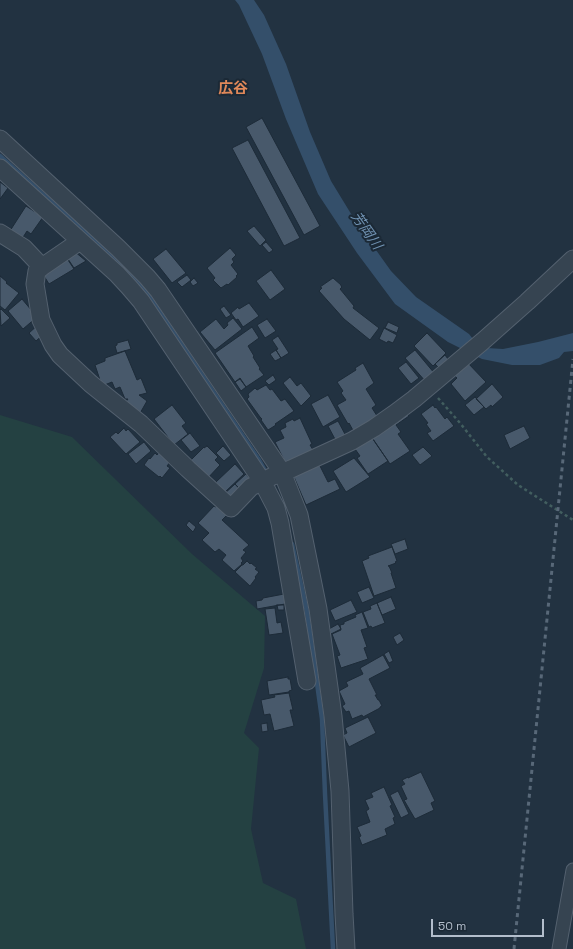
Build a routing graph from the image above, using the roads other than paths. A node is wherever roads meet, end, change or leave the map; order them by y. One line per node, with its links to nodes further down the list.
1 (0, 139): 7 (street)
2 (0, 168): 4 (street)
3 (0, 233): 6 (street)
4 (80, 241): 6 (street); 7 (street)
5 (573, 259): 7 (street)
6 (42, 267): 7 (street)
7 (271, 477): 8 (street); 10 (street)
8 (307, 681)
9 (573, 870): 11 (street)
10 (346, 949)
11 (559, 949)

